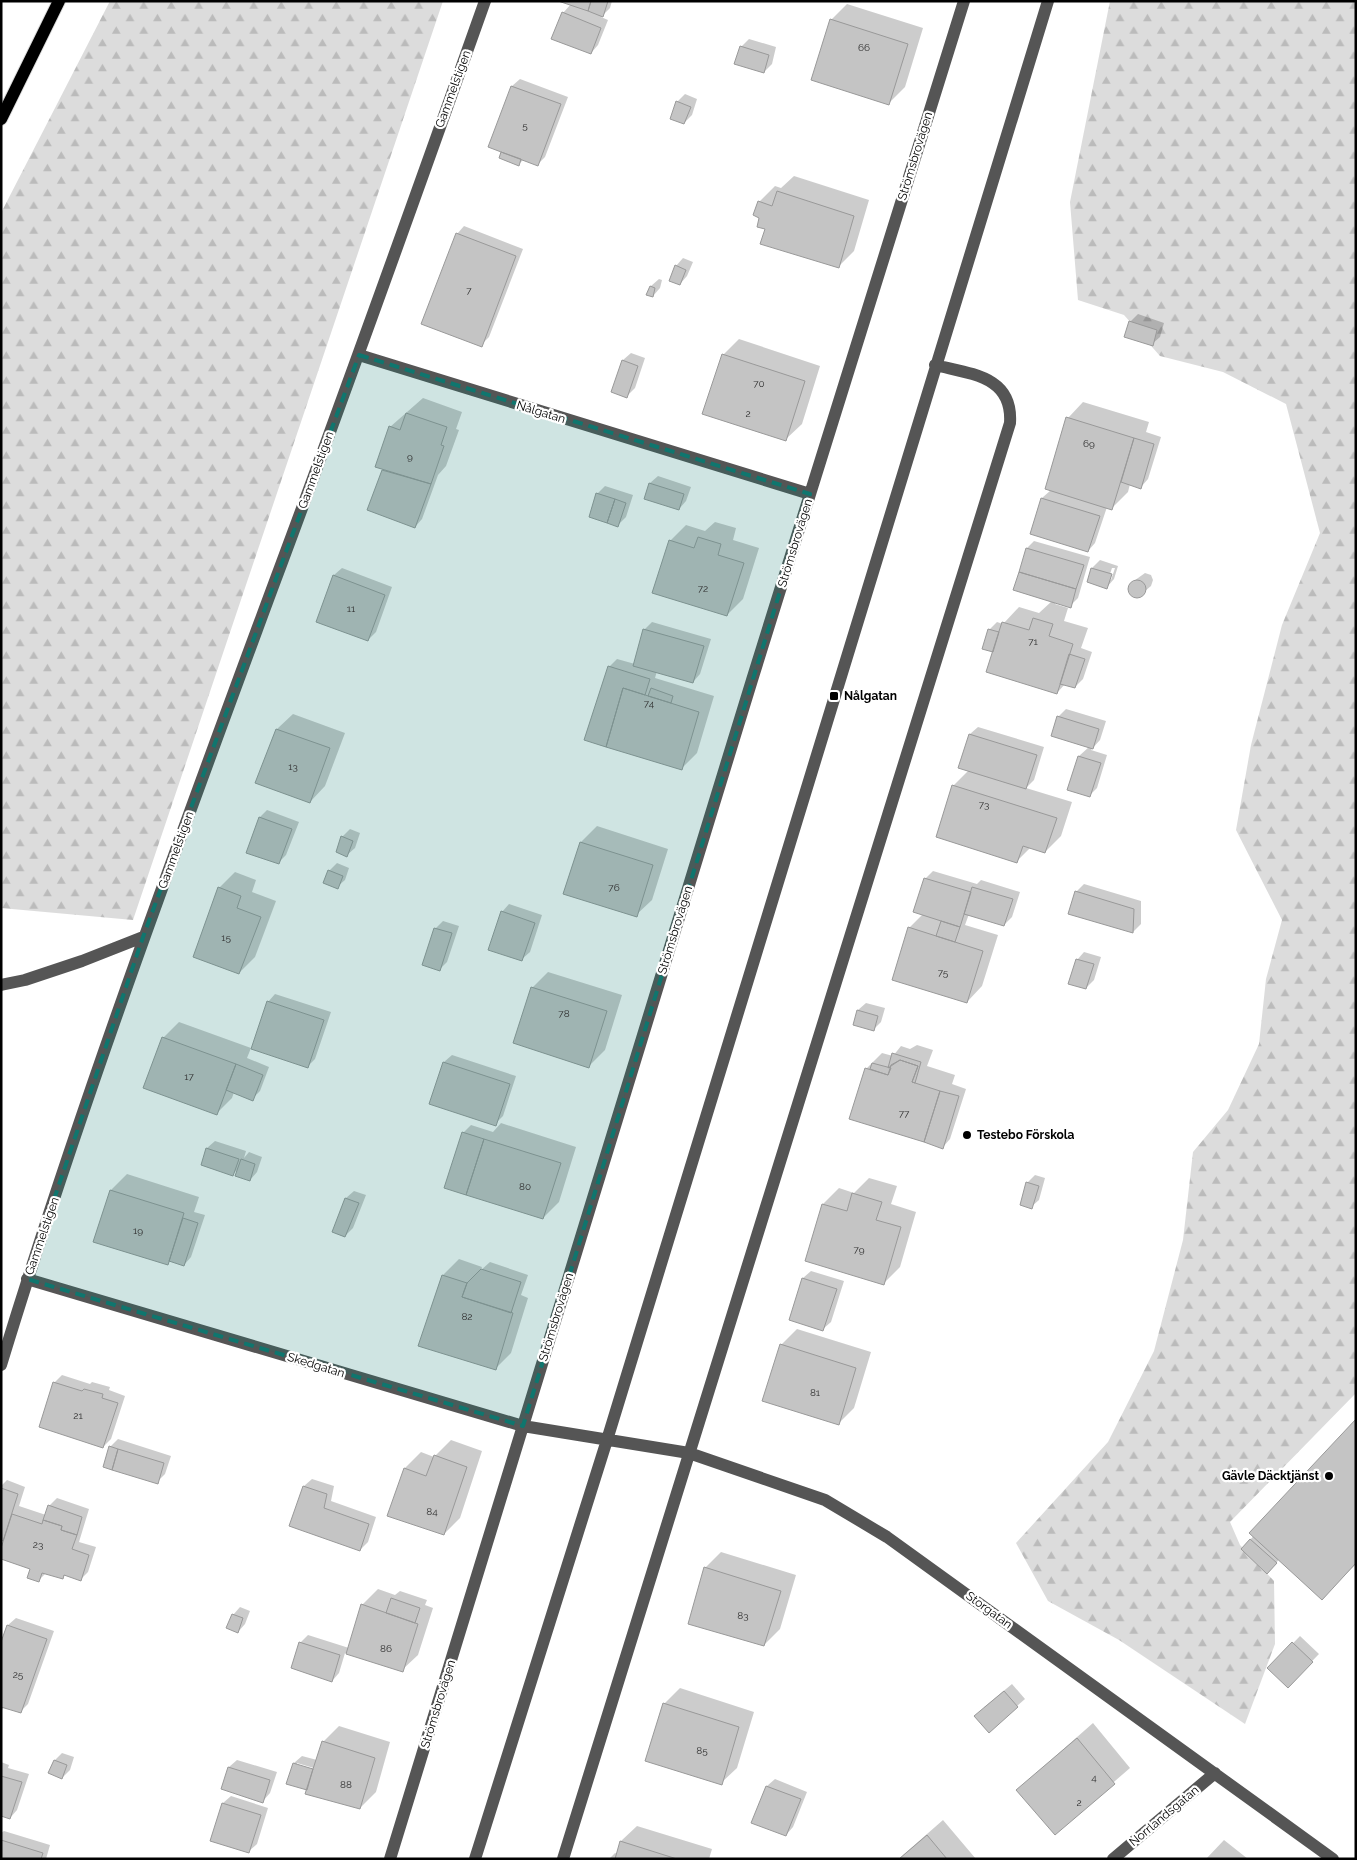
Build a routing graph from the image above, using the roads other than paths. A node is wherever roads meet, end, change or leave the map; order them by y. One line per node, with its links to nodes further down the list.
1 (59, 1): 5 (main road)
2 (485, 1): 6 (street, Gammelstigen)
3 (964, 1): 8 (street, Strömsbrovägen)
4 (1048, 1): 7 (street)
5 (1, 119)
6 (359, 355): 8 (street, Nålgatan); 9 (street, Gammelstigen)
7 (935, 365): 14 (street); 15 (street)
8 (810, 494): 13 (street, Strömsbrovägen)
9 (143, 937): 10 (street); 11 (street, Gammelstigen)
10 (1, 985)
11 (27, 1279): 12 (street, Gammelstigen); 13 (street, Skedgatan)
12 (1, 1365)
13 (523, 1426): 14 (street, Skedgatan); 17 (street, Strömsbrovägen)
14 (606, 1440): 15 (street, Storgatan); 18 (street)
15 (690, 1453): 16 (street, Storgatan); 19 (street)
16 (1215, 1773): 20 (street, Norrlandsgatan); 21 (street, Storgatan)
17 (390, 1859)
18 (475, 1859)
19 (564, 1859)
20 (1113, 1859)
21 (1333, 1859)

